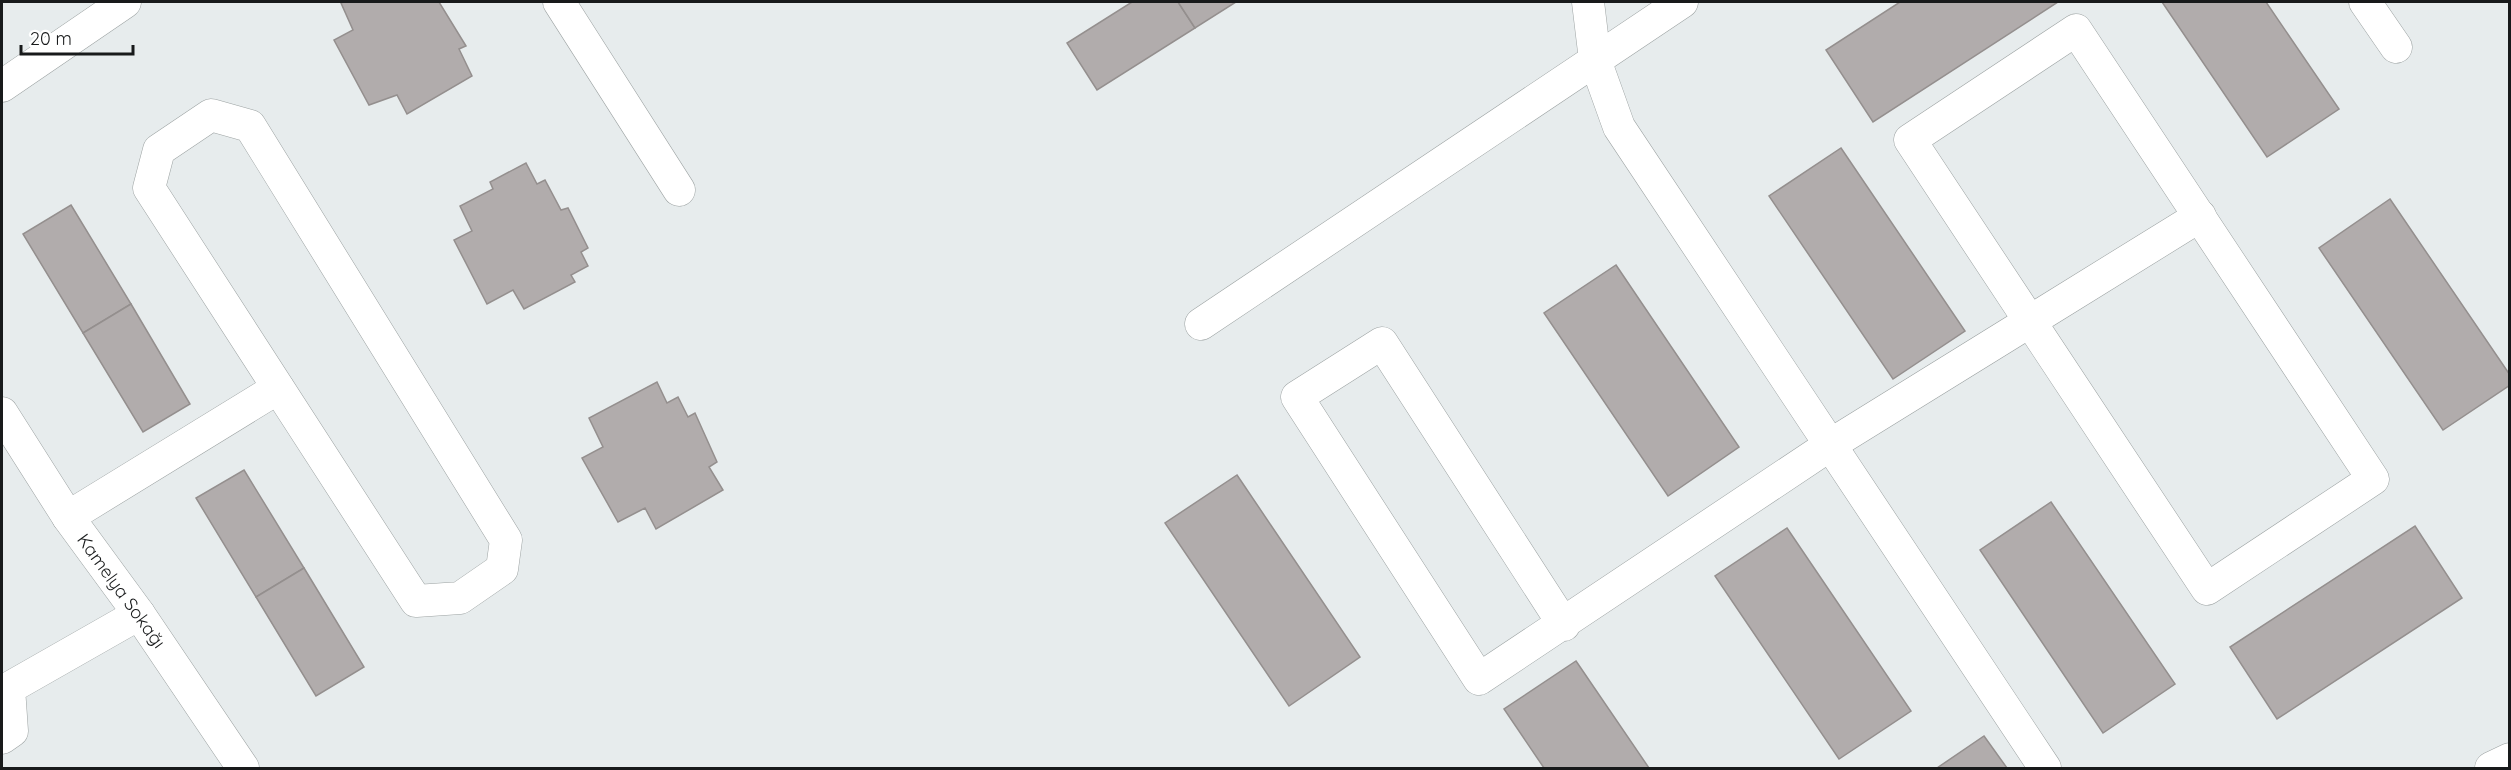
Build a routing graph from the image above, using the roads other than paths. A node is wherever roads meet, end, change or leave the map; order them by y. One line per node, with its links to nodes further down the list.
1 (125, 2): 8 (street)
2 (559, 2): 9 (street)
3 (1588, 2): 7 (street)
4 (1682, 2): 7 (street)
5 (2366, 2): 6 (street)
6 (2396, 47)
7 (1595, 60): 12 (street); 15 (street)
8 (2, 86)
9 (679, 190)
10 (2200, 216): 11 (street); 11 (street); 11 (street)
11 (2030, 321): 15 (street)
12 (1201, 324)
13 (278, 388): 13 (street); 16 (street)
14 (2, 413): 16 (street, Kamelya Sokağı)
15 (1830, 445): 18 (street); 23 (street)
16 (68, 517): 17 (street, Kamelya Sokağı)
17 (139, 614): 19 (street); 22 (street, Kamelya Sokağı)
18 (1563, 625): 18 (street)
19 (5, 682): 20 (street)
20 (2, 738)
21 (2510, 759): 24 (street)
22 (243, 768)
23 (2045, 768)
24 (2491, 768)

